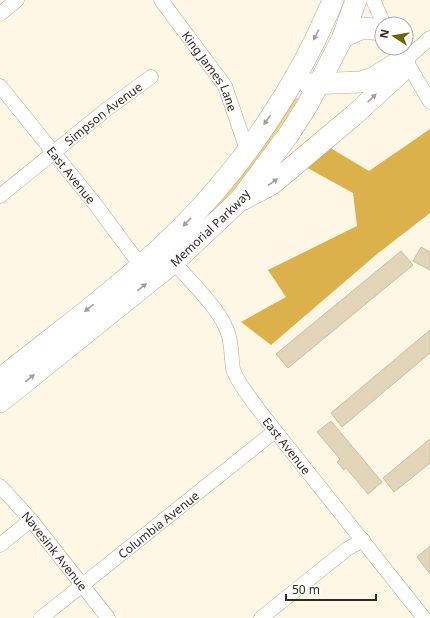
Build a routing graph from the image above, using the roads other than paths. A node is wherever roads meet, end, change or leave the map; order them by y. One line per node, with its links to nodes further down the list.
1 (17, 0): 6 (street)
2 (161, 0): 20 (street, King James Lane)
3 (333, 0): 18 (highway, Memorial Parkway, one-way to 18)
4 (356, 0): 9 (highway, Memorial Parkway)
5 (373, 0): 7 (street)
6 (0, 14)
7 (380, 16)
8 (374, 29): 9 (highway)
9 (343, 37): 16 (highway, Memorial Parkway)
10 (430, 38): 11 (street)
11 (414, 47)
12 (398, 56): 16 (highway)
13 (400, 56): 23 (highway, one-way to 13)
14 (401, 56): 19 (street)
15 (151, 77): 21 (street, Simpson Avenue)
16 (320, 82): 18 (highway); 23 (highway, Memorial Parkway)
17 (0, 86): 21 (street, East Avenue)
18 (289, 88): 20 (highway, Memorial Parkway, one-way to 20)
19 (430, 102)
20 (247, 150): 25 (highway, Memorial Parkway, one-way to 25)
21 (54, 153): 22 (street, Simpson Avenue); 25 (street, East Avenue)
22 (0, 196)
23 (239, 201): 24 (highway, Memorial Parkway)
24 (174, 262): 27 (highway, Memorial Parkway, one-way to 24); 28 (street, East Avenue)
25 (141, 266): 26 (highway, Memorial Parkway, one-way to 26)
26 (0, 379)
27 (0, 402)
28 (275, 431): 31 (street, East Avenue); 33 (street, Columbia Avenue)
29 (0, 486): 30 (street, Navesink Avenue)
30 (31, 520): 32 (street); 33 (street, Navesink Avenue)
31 (363, 540): 36 (street); 37 (street, East Avenue)
32 (0, 544)
33 (82, 585): 34 (street, Columbia Avenue); 35 (street, Navesink Avenue)
34 (41, 618)
35 (108, 618)
36 (261, 618)
37 (424, 618)

